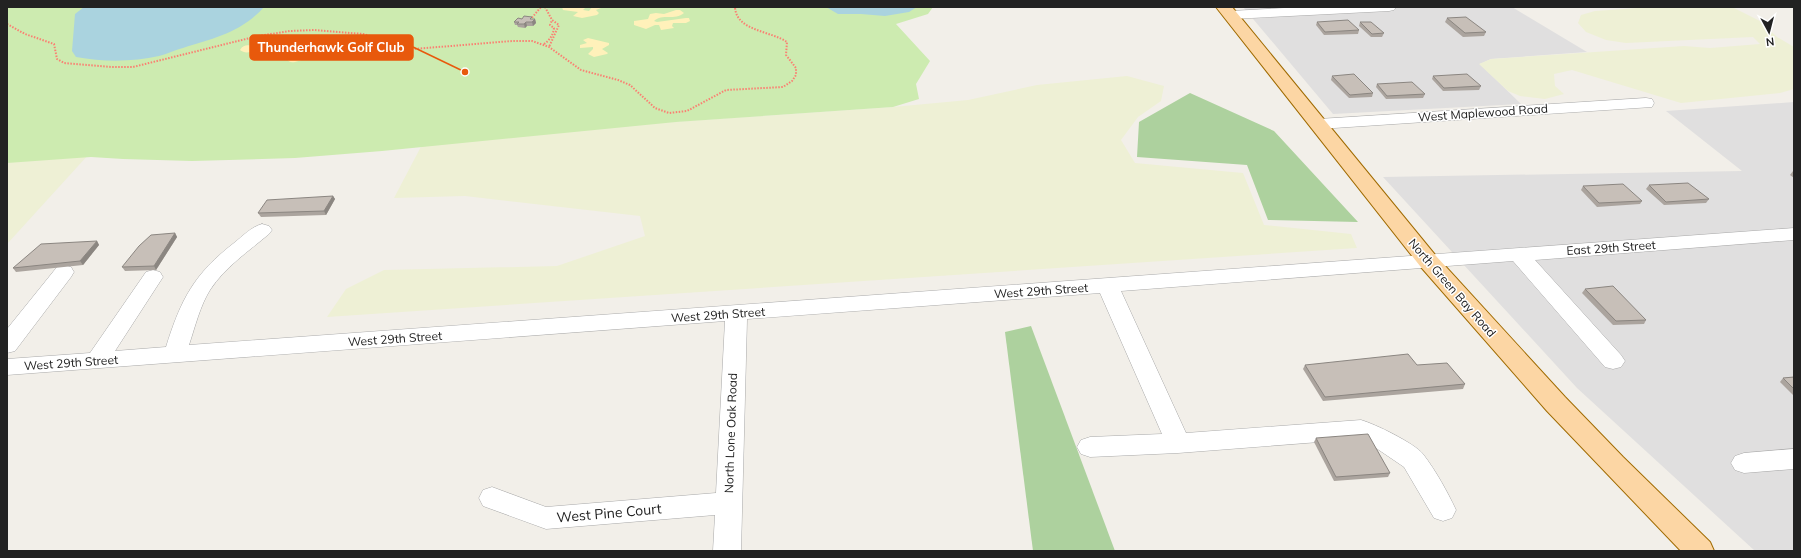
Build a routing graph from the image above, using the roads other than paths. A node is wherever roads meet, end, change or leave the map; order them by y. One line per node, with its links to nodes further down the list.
1 (1390, 7): 2 (street)
2 (1228, 11): 4 (main road, North Green Bay Road)
3 (1646, 103): 4 (street, West Maplewood Road)
4 (1319, 124): 8 (main road, North Green Bay Road)
5 (262, 230): 14 (street)
6 (1794, 234): 7 (street, East 29th Street)
7 (1519, 255): 8 (street, East 29th Street); 16 (street)
8 (1428, 261): 11 (street, West 29th Street); 26 (main road, North Green Bay Road)
9 (64, 272): 13 (street)
10 (153, 277): 15 (street)
11 (1108, 286): 12 (street, West 29th Street); 18 (street)
12 (736, 314): 14 (street, West 29th Street); 23 (street, North Lone Oak Road)
13 (7, 345)
14 (175, 355): 15 (street, West 29th Street)
15 (96, 361): 17 (street, West 29th Street)
16 (1613, 361)
17 (7, 367)
18 (1178, 443): 19 (street); 24 (street)
19 (1090, 447)
20 (1794, 459): 21 (street)
21 (1744, 463)
22 (492, 498): 23 (street, West Pine Court)
23 (728, 503): 25 (street, North Lone Oak Road)
24 (1443, 510)
25 (727, 551)
26 (1700, 551)

